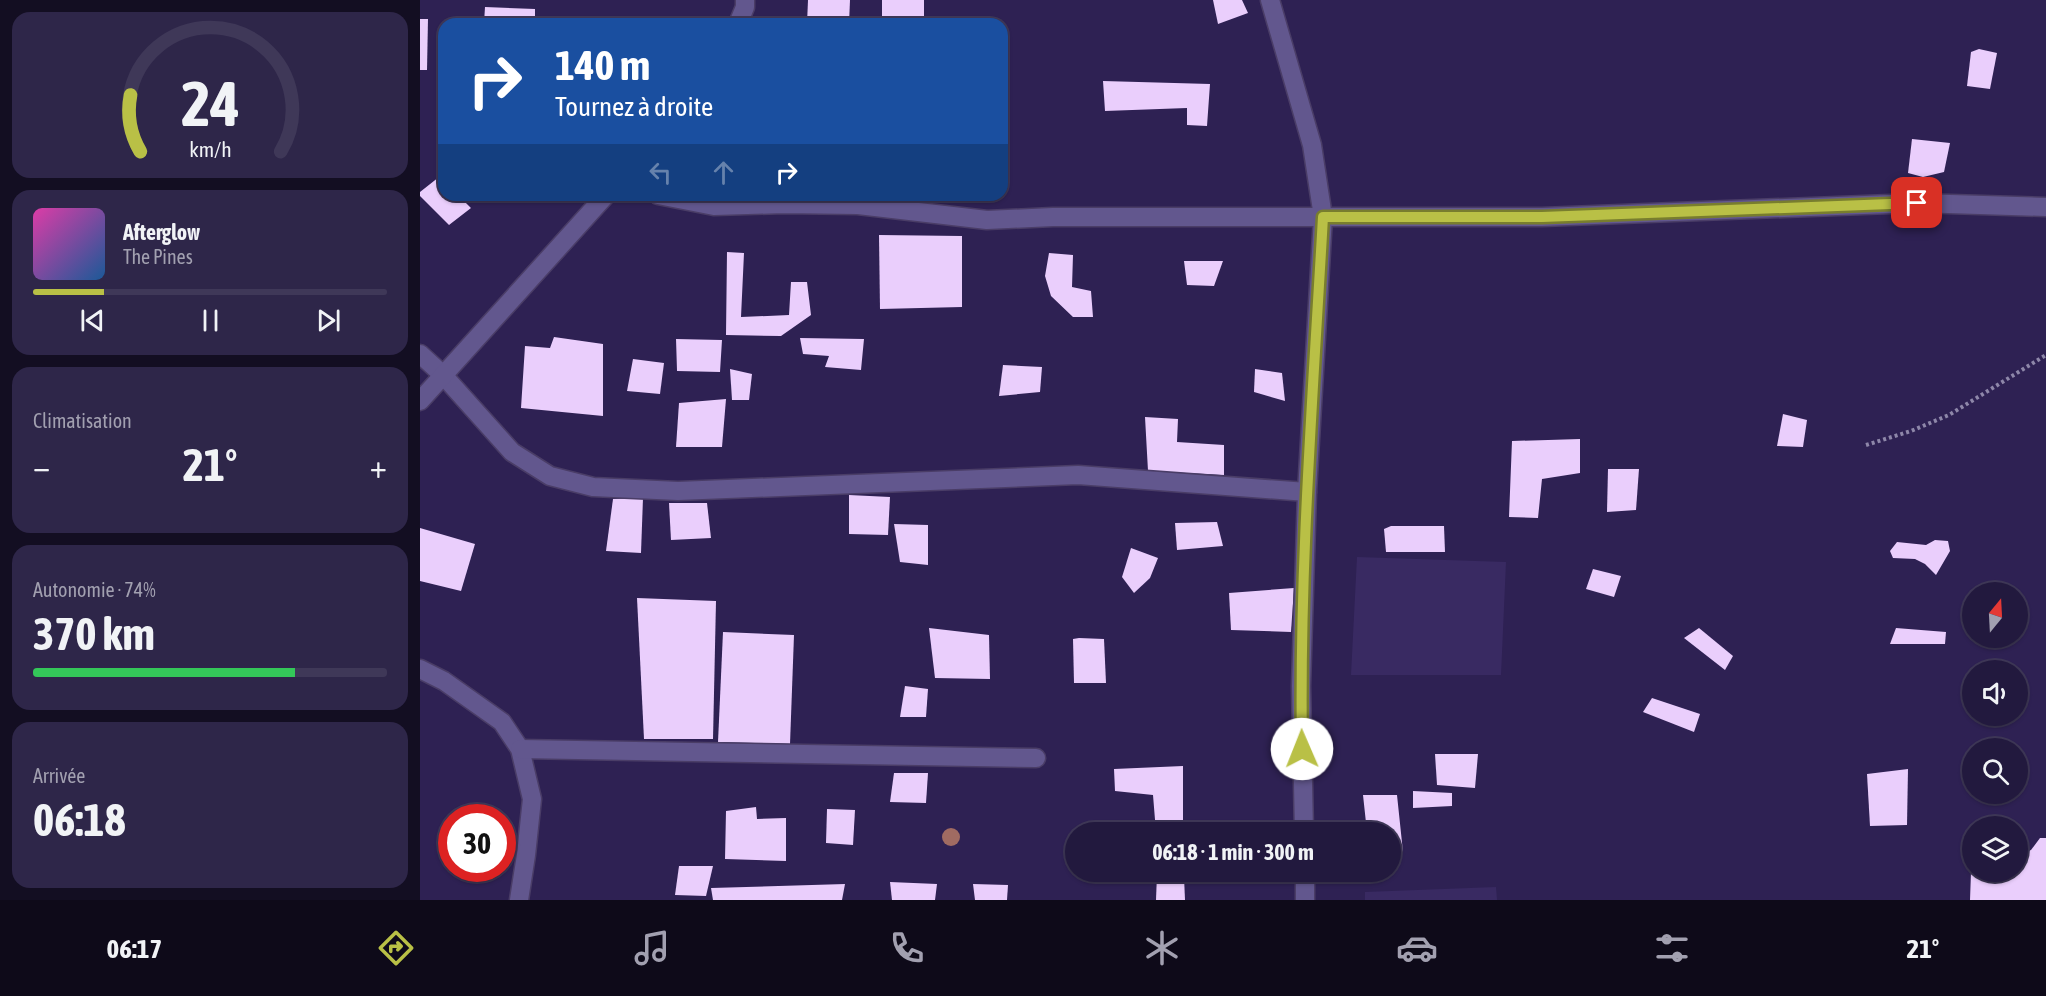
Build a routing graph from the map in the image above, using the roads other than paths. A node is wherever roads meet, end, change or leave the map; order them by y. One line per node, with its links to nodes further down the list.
1 (745, 0): 3 (street)
2 (1270, 0): 7 (street)
3 (740, 18)
4 (601, 201): 9 (street)
5 (686, 201): 7 (street)
6 (2046, 207): 7 (street)
7 (1323, 217): 11 (street)
8 (420, 354): 9 (street)
9 (443, 375): 10 (street); 11 (street)
10 (420, 401)
11 (1306, 492): 15 (street)
12 (420, 669): 13 (street)
13 (520, 749): 14 (street); 17 (street)
14 (1036, 758)
15 (1304, 822)
16 (1305, 882): 18 (street)
17 (519, 900)
18 (1305, 900)

